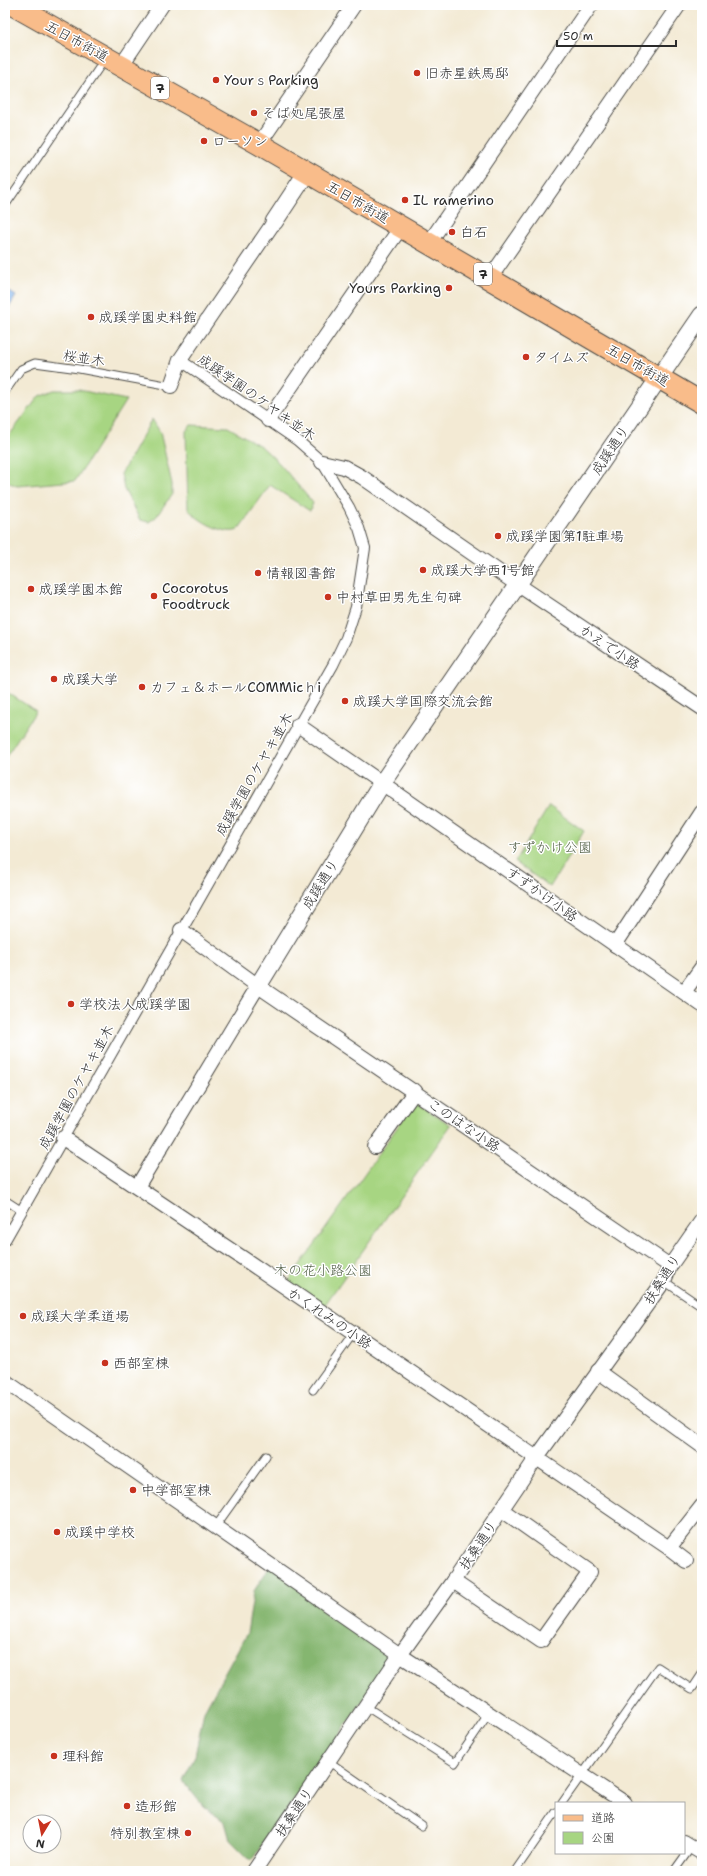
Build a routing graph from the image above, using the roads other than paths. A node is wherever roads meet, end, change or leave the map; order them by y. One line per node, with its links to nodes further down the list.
1 (13, 5): 6 (main road, 五日市街道 / 7)
2 (162, 5): 6 (street)
3 (591, 5): 12 (street)
4 (680, 5): 13 (street)
5 (349, 7): 7 (street)
6 (114, 62): 7 (main road, 五日市街道 / 7); 9 (lane)
7 (259, 144): 8 (main road, 五日市街道 / 7)
8 (307, 172): 10 (street); 11 (main road, 五日市街道 / 7)
9 (5, 206)
10 (274, 222): 15 (street)
11 (401, 227): 12 (main road, 五日市街道 / 7); 20 (street)
12 (429, 243): 13 (main road, 五日市街道 / 7)
13 (490, 278): 16 (main road, 五日市街道 / 7)
14 (702, 315): 16 (street, 成蹊通り)
15 (180, 360): 17 (street); 20 (street, 成蹊学園のケヤキ並木)
16 (659, 377): 19 (main road, 五日市街道 / 7); 22 (street, 成蹊通り)
17 (171, 386): 18 (lane, 桜並木)
18 (5, 392)
19 (702, 403)
20 (268, 420): 21 (street, 成蹊学園のケヤキ並木)
21 (322, 462): 22 (street, かえで小路); 24 (street, 成蹊学園のケヤキ並木)
22 (519, 585): 23 (street, かえで小路); 25 (street, 成蹊通り)
23 (702, 708)
24 (298, 725): 25 (street, すずかけ小路); 27 (street, 成蹊学園のケヤキ並木)
25 (382, 783): 28 (street, すずかけ小路); 30 (street, 成蹊通り)
26 (702, 812): 28 (street)
27 (180, 930): 30 (street, このはな小路); 34 (street, 成蹊学園のケヤキ並木)
28 (615, 945): 31 (street, すずかけ小路)
29 (702, 967): 31 (street)
30 (258, 986): 33 (street, このはな小路); 36 (street)
31 (684, 992): 32 (street, すずかけ小路)
32 (702, 1005)
33 (415, 1092): 35 (street); 41 (street, このはな小路)
34 (63, 1138): 36 (street, かくれみの小路); 38 (street, 成蹊学園のケヤキ並木)
35 (375, 1147)
36 (137, 1187): 44 (street, かくれみの小路)
37 (5, 1200): 38 (lane)
38 (22, 1211): 40 (street, 成蹊学園のケヤキ並木)
39 (702, 1220): 41 (street, 扶桑通り)
40 (5, 1240)
41 (670, 1266): 42 (street, 扶桑通り)
42 (664, 1281): 43 (lane); 45 (street, 扶桑通り)
43 (702, 1307)
44 (353, 1334): 47 (lane); 50 (street, かくれみの小路)
45 (598, 1371): 48 (street); 50 (street, 扶桑通り)
46 (5, 1381): 53 (street)
47 (313, 1390)
48 (702, 1446)
49 (266, 1456): 53 (lane)
50 (536, 1457): 52 (street, 扶桑通り); 54 (street, かくれみの小路)
51 (702, 1506): 54 (street)
52 (502, 1510): 56 (street, 扶桑通り); 56 (street)
53 (216, 1526): 57 (street)
54 (669, 1548): 55 (street, かくれみの小路)
55 (686, 1562)
56 (454, 1581): 57 (street, 扶桑通り)
57 (400, 1655): 59 (street, 扶桑通り); 60 (street)
58 (702, 1674): 62 (lane)
59 (365, 1706): 60 (lane); 61 (street, 扶桑通り)
60 (489, 1714): 62 (street)
61 (328, 1761): 66 (lane); 68 (street, 扶桑通り)
62 (582, 1775): 63 (lane); 64 (street)
63 (563, 1802)
64 (623, 1802)
65 (555, 1813): 69 (lane)
66 (422, 1826)
67 (693, 1847): 70 (lane)
68 (254, 1871)
69 (515, 1871)
70 (674, 1871)

